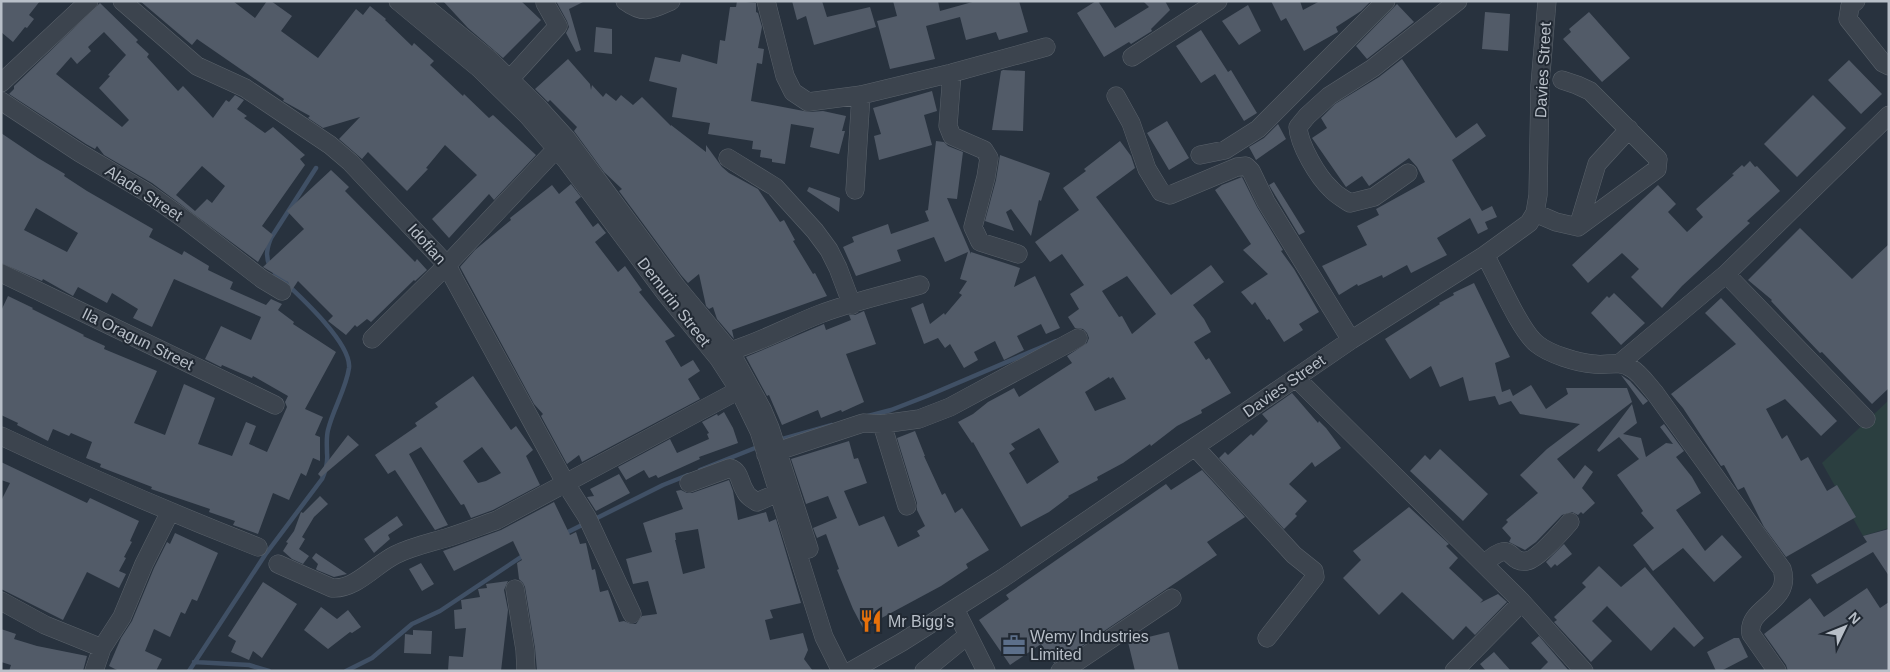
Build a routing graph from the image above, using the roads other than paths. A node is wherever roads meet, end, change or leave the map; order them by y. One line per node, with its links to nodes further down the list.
1 (89, 1): 20 (street)
2 (122, 1): 35 (street, Idofian)
3 (398, 1): 26 (street, Demurin Street)
4 (418, 1): 18 (street, Demurin Street)
5 (625, 1): 6 (street)
6 (670, 1)
7 (766, 1): 21 (street)
8 (1218, 1): 15 (street)
9 (1386, 1): 27 (street)
10 (1458, 1): 29 (street)
11 (1547, 1): 31 (street, Davies Street)
12 (1856, 1): 16 (street)
13 (545, 3): 18 (street)
14 (1046, 47): 17 (street)
15 (1132, 57)
16 (1889, 66)
17 (952, 73): 21 (street); 33 (street)
18 (510, 79): 44 (street, Demurin Street)
19 (1562, 80): 25 (street)
20 (1, 83)
21 (860, 95): 30 (street)
22 (1116, 96): 43 (street)
23 (1, 101): 39 (street, Alade Street)
24 (1889, 115): 37 (street)
25 (1629, 129): 32 (street); 32 (street)
26 (557, 148): 35 (street); 47 (street, Demurin Street)
27 (1200, 155)
28 (728, 158): 40 (street)
29 (1408, 173)
30 (855, 190)
31 (1535, 213): 32 (street); 34 (street, Davies Street)
32 (1578, 227)
33 (1018, 254)
34 (1486, 255): 43 (street, Davies Street); 45 (street)
35 (447, 265): 42 (street); 55 (street, Idofian)
36 (1, 273): 48 (street, Ila Oragun Street)
37 (1726, 274): 45 (street); 49 (street)
38 (920, 285): 40 (street)
39 (282, 292)
40 (852, 305): 44 (street)
41 (1078, 338): 50 (street)
42 (372, 339)
43 (1351, 340): 46 (street, Davies Street)
44 (730, 351): 52 (street, Demurin Street)
45 (1620, 363): 80 (street)
46 (1296, 378): 53 (street, Davies Street); 62 (street)
47 (739, 390): 52 (street, Demurin Street); 55 (street)
48 (275, 405)
49 (1866, 419)
50 (882, 424): 52 (street); 57 (street)
51 (1, 436): 58 (street)
52 (768, 443): 56 (street, Demurin Street)
53 (1196, 447): 67 (street, Davies Street); 70 (street)
54 (690, 483): 56 (street)
55 (566, 484): 61 (street); 68 (street, Idofian)
56 (784, 490): 72 (street, Demurin Street)
57 (907, 506)
58 (170, 512): 60 (street); 71 (street)
59 (1570, 522): 62 (street)
60 (258, 547)
61 (278, 564)
62 (1484, 564): 66 (street)
63 (515, 589): 74 (street)
64 (1172, 598): 77 (street)
65 (1, 601): 71 (street)
66 (1522, 602): 78 (street); 79 (street)
67 (955, 609): 69 (street); 72 (street, Davies Street)
68 (632, 614)
69 (968, 635): 75 (street); 76 (street)
70 (1267, 638)
71 (102, 648): 73 (street)
72 (850, 670)
73 (94, 671)
74 (526, 671)
75 (924, 671)
76 (986, 671)
77 (1060, 671)
78 (1454, 671)
79 (1584, 671)
80 (1777, 671)

